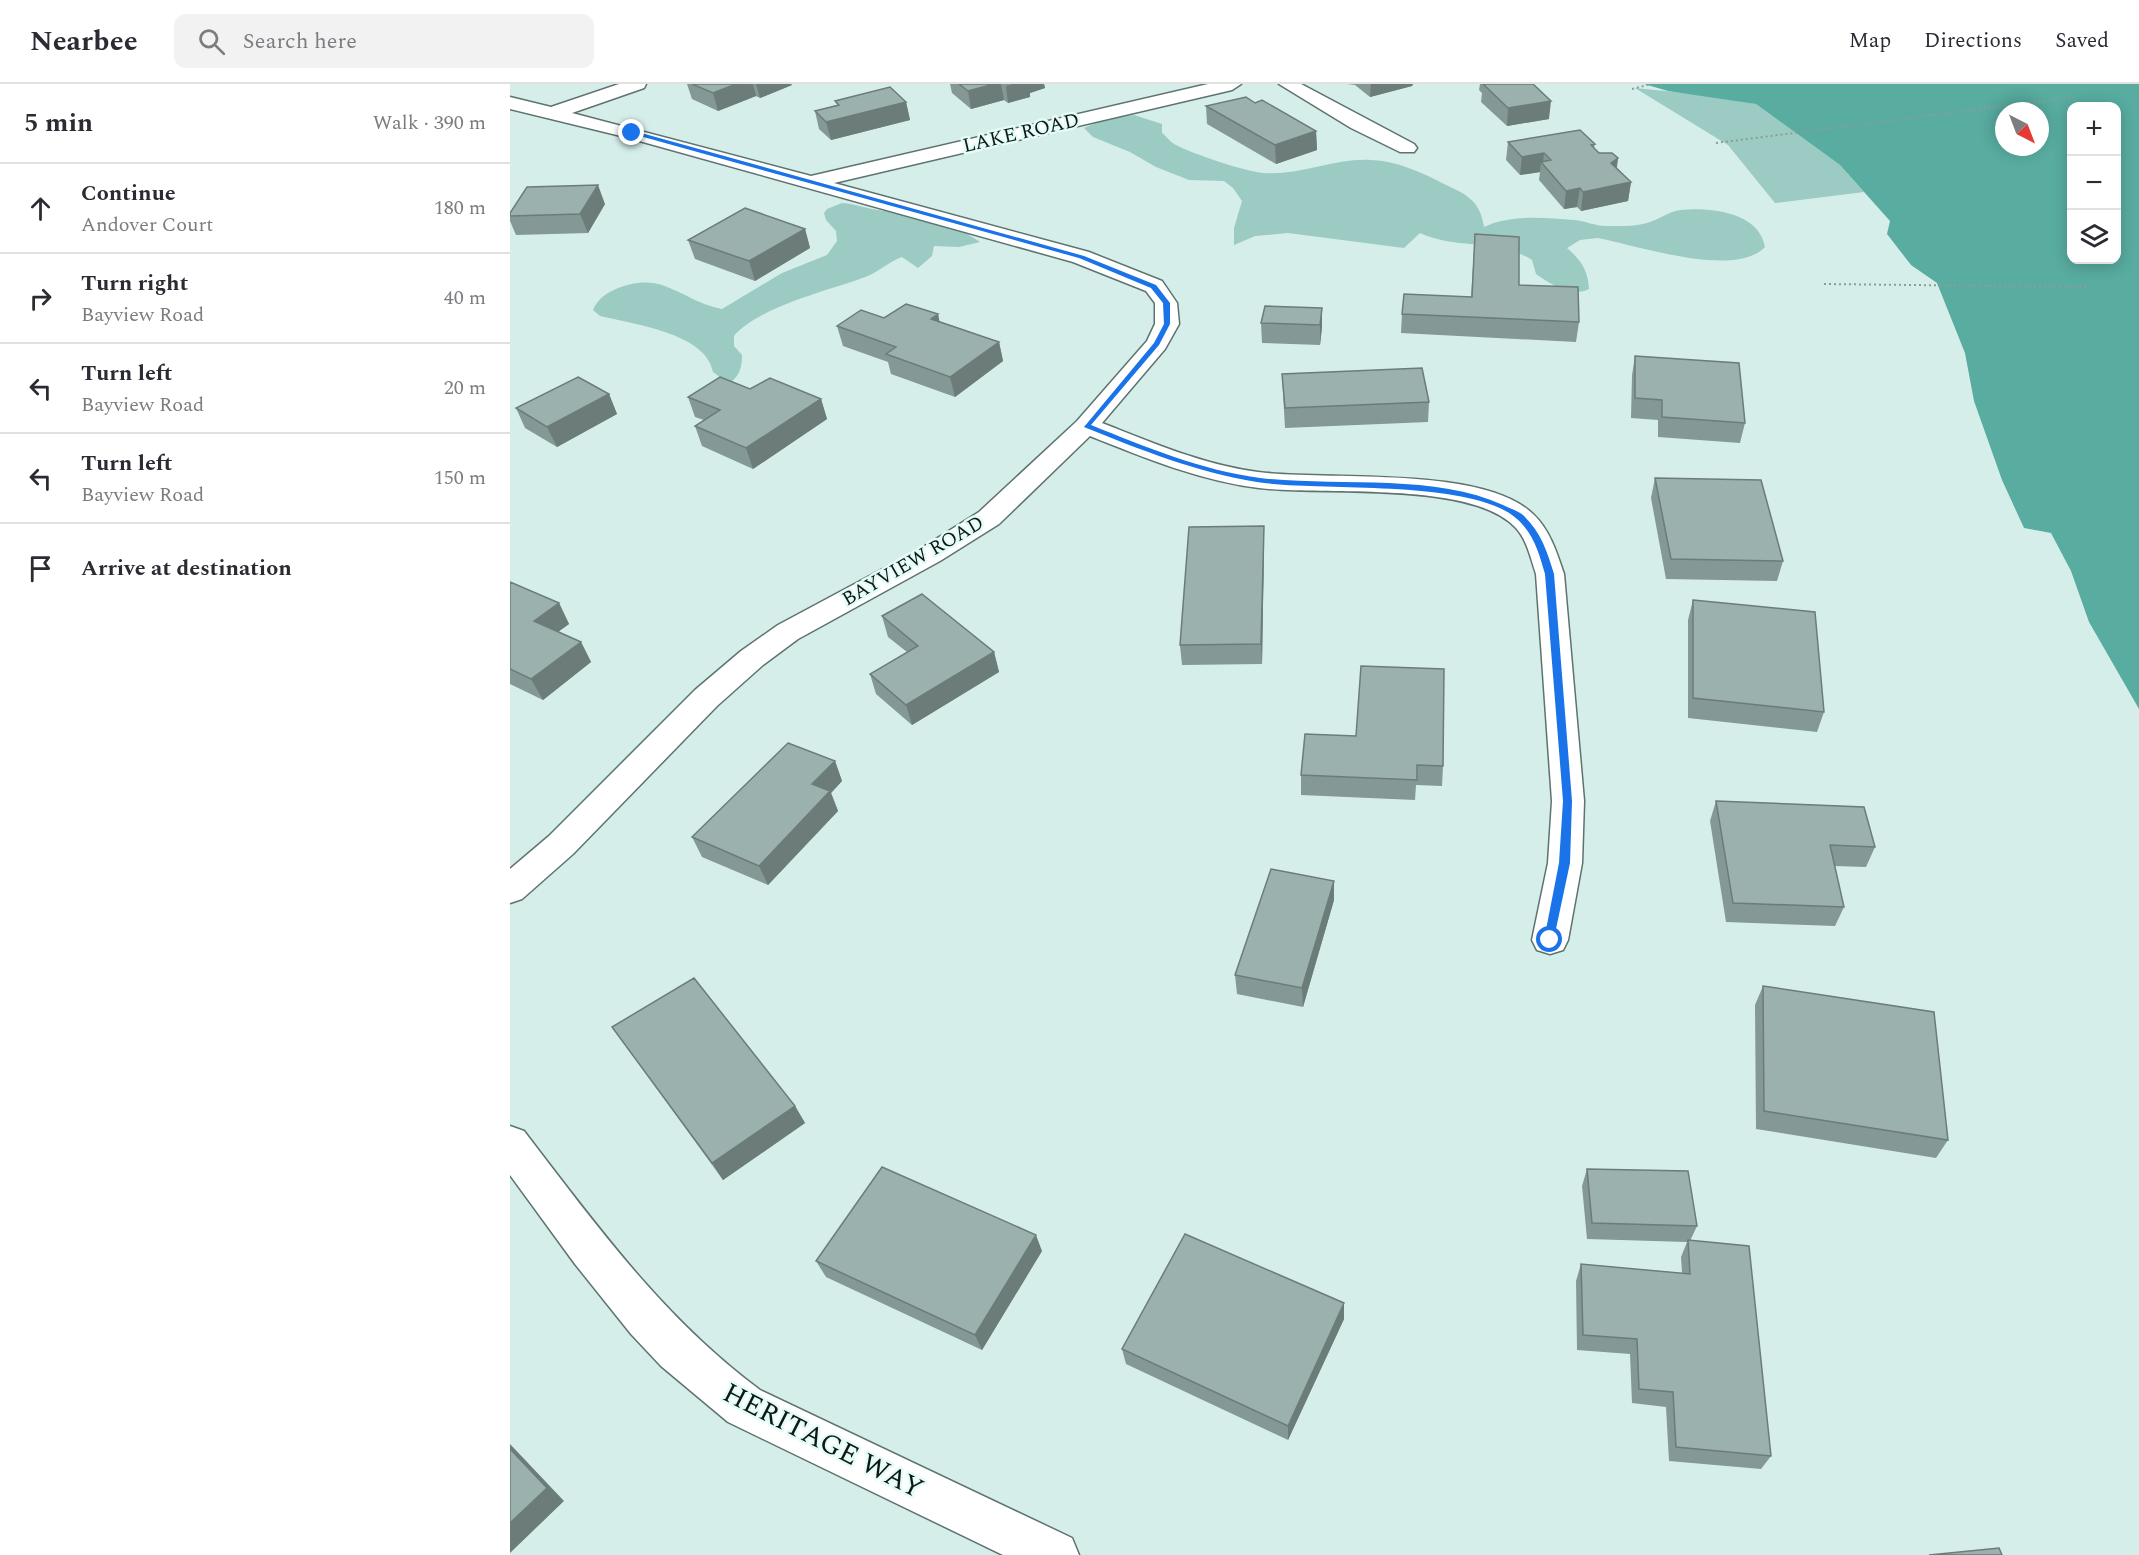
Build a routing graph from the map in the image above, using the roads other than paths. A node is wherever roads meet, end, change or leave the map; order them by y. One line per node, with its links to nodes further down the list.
1 (637, 84): 5 (street)
2 (1232, 84): 7 (street, LAKE ROAD)
3 (1287, 84): 6 (street)
4 (510, 103): 5 (street, BAYVIEW ROAD)
5 (552, 113): 7 (street, BAYVIEW ROAD)
6 (1407, 148)
7 (810, 182): 8 (street, BAYVIEW ROAD)
8 (1086, 426): 9 (street, BAYVIEW ROAD); 10 (street)
9 (510, 889)
10 (1550, 940)
11 (510, 1144): 12 (street, HERITAGE WAY)
12 (1055, 1555)

